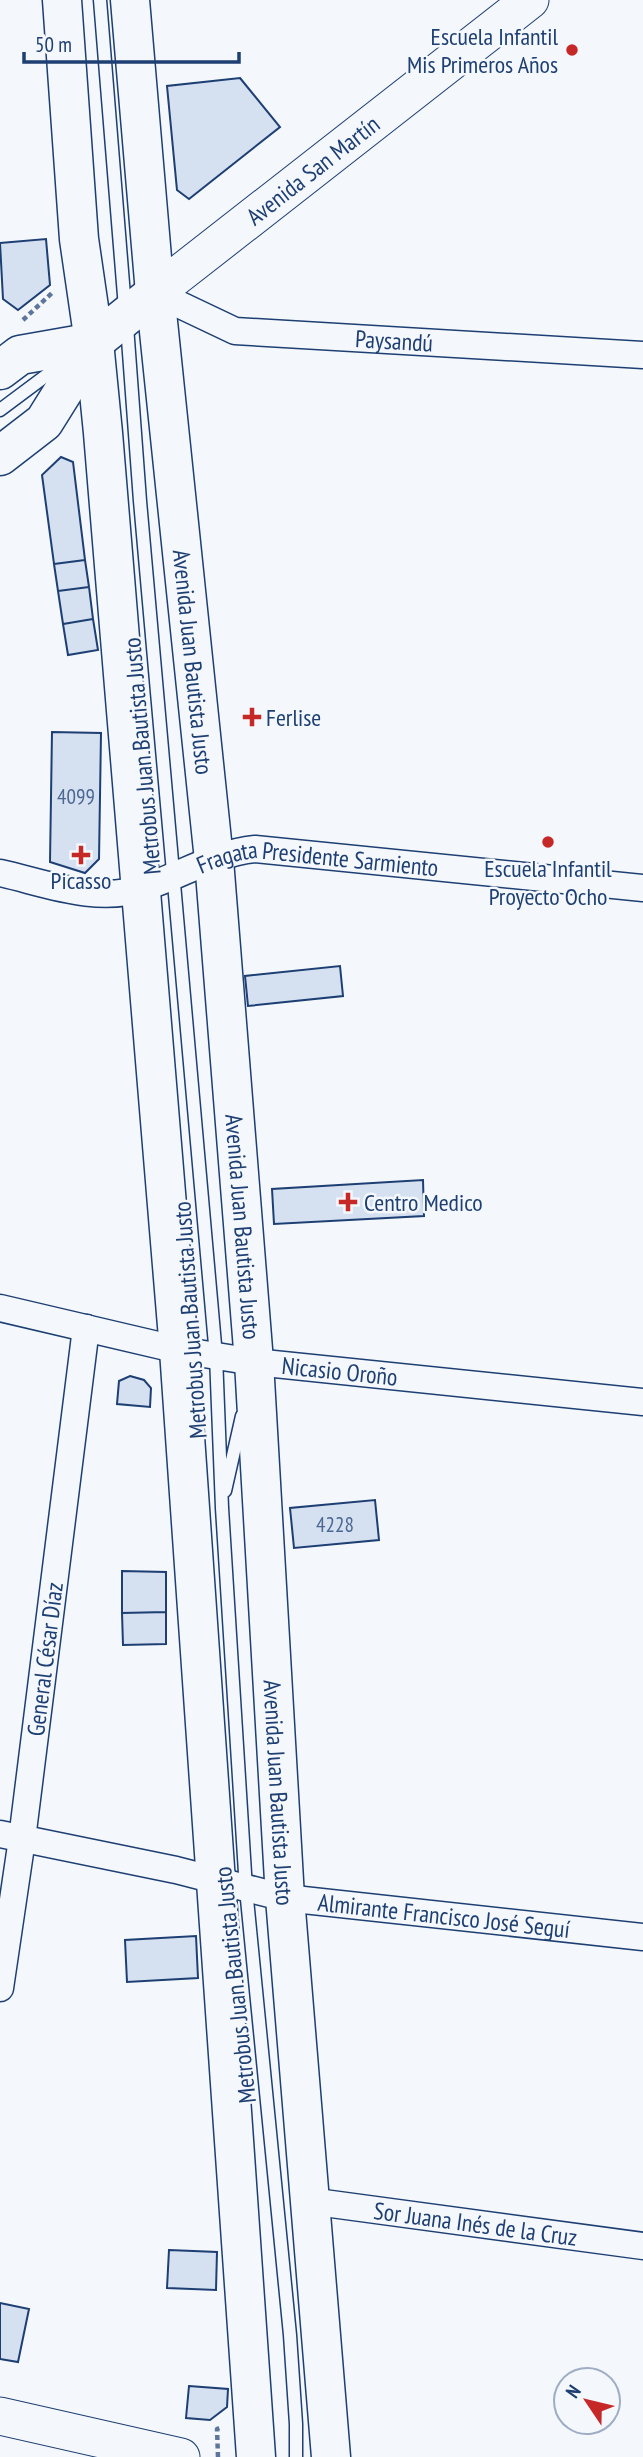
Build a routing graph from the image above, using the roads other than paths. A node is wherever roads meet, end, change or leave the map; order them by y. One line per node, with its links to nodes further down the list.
1 (62, 0): 7 (main road)
2 (100, 0): 6 (lane, Metrobus Juan Bautista Justo)
3 (130, 0): 5 (main road, Avenida Juan Bautista Justo)
4 (530, 0): 5 (main road, Avenida San Martín)
5 (155, 293): 6 (main road, Avenida San Martín); 8 (street, Paysandú); 12 (main road, Avenida Juan Bautista Justo)
6 (126, 316): 7 (main road, Avenida San Martín); 14 (lane, Metrobus Juan Bautista Justo)
7 (94, 342): 9 (main road, Avenida San Martín); 10 (lane); 11 (main road, Avenida San Martín); 14 (main road)
8 (643, 355)
9 (0, 370)
10 (0, 410)
11 (0, 456)
12 (214, 860): 14 (street, Fragata Presidente Sarmiento); 15 (street, Fragata Presidente Sarmiento); 19 (main road, Avenida Juan Bautista Justo)
13 (0, 873): 14 (street, Fragata Presidente Sarmiento)
14 (158, 882): 18 (main road)
15 (643, 888)
16 (0, 1308): 17 (street, Nicasio Oroño)
17 (86, 1328): 18 (street, Nicasio Oroño); 22 (street, General César Díaz)
18 (198, 1353): 19 (street, Nicasio Oroño); 21 (lane, Metrobus Juan Bautista Justo); 23 (main road)
19 (254, 1362): 20 (street, Nicasio Oroño); 21 (lane, Metrobus Juan Bautista Justo); 24 (main road, Avenida Juan Bautista Justo)
20 (643, 1402)
21 (222, 1508): 23 (lane, Metrobus Juan Bautista Justo)
22 (11, 1836): 23 (street, Almirante Francisco José Seguí); 26 (street, General César Díaz)
23 (231, 1886): 24 (street, Almirante Francisco José Seguí); 31 (main road); 32 (lane, Metrobus Juan Bautista Justo)
24 (285, 1898): 25 (street, Almirante Francisco José Seguí); 27 (main road, Avenida Juan Bautista Justo)
25 (643, 1937)
26 (0, 1988)
27 (309, 2201): 28 (street, Sor Juana Inés de la Cruz); 33 (main road, Avenida Juan Bautista Justo)
28 (643, 2246)
29 (0, 2416): 30 (main road)
30 (181, 2457)
31 (256, 2457)
32 (296, 2457)
33 (331, 2457)

